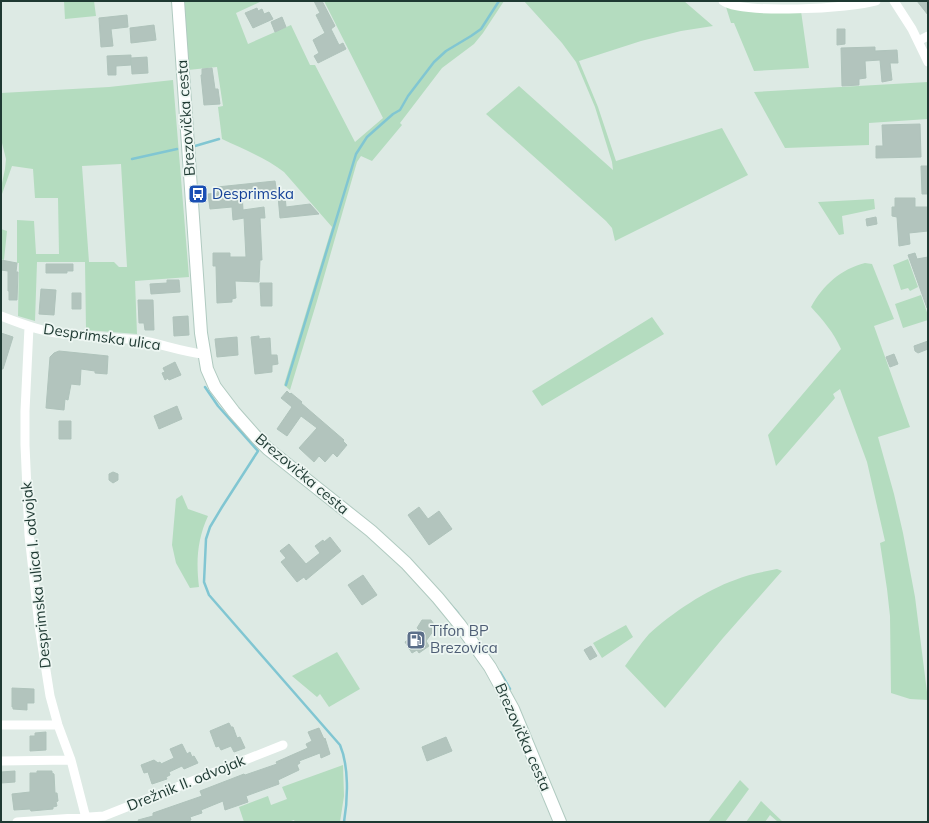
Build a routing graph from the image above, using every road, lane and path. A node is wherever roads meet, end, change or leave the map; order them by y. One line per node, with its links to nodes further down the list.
1 (178, 1): 10 (main road, Brezovička cesta)
2 (723, 1): 3 (street)
3 (876, 1)
4 (894, 1): 6 (street)
5 (928, 36): 6 (street)
6 (918, 41): 7 (street)
7 (928, 62)
8 (1, 316): 9 (street, Desprimska ulica)
9 (29, 327): 10 (street, Desprimska ulica); 12 (street, Desprimska ulica I. odvojak)
10 (204, 354): 18 (main road, Brezovička cesta)
11 (1, 725): 12 (street)
12 (58, 725): 14 (street, Desprimska ulica I. odvojak)
13 (283, 744): 16 (street, Drežnik II. odvojak)
14 (71, 760): 15 (street); 16 (street, Desprimska ulica I. odvojak)
15 (1, 761)
16 (86, 820): 17 (street, Drežnik II. odvojak)
17 (16, 822)
18 (560, 822)

